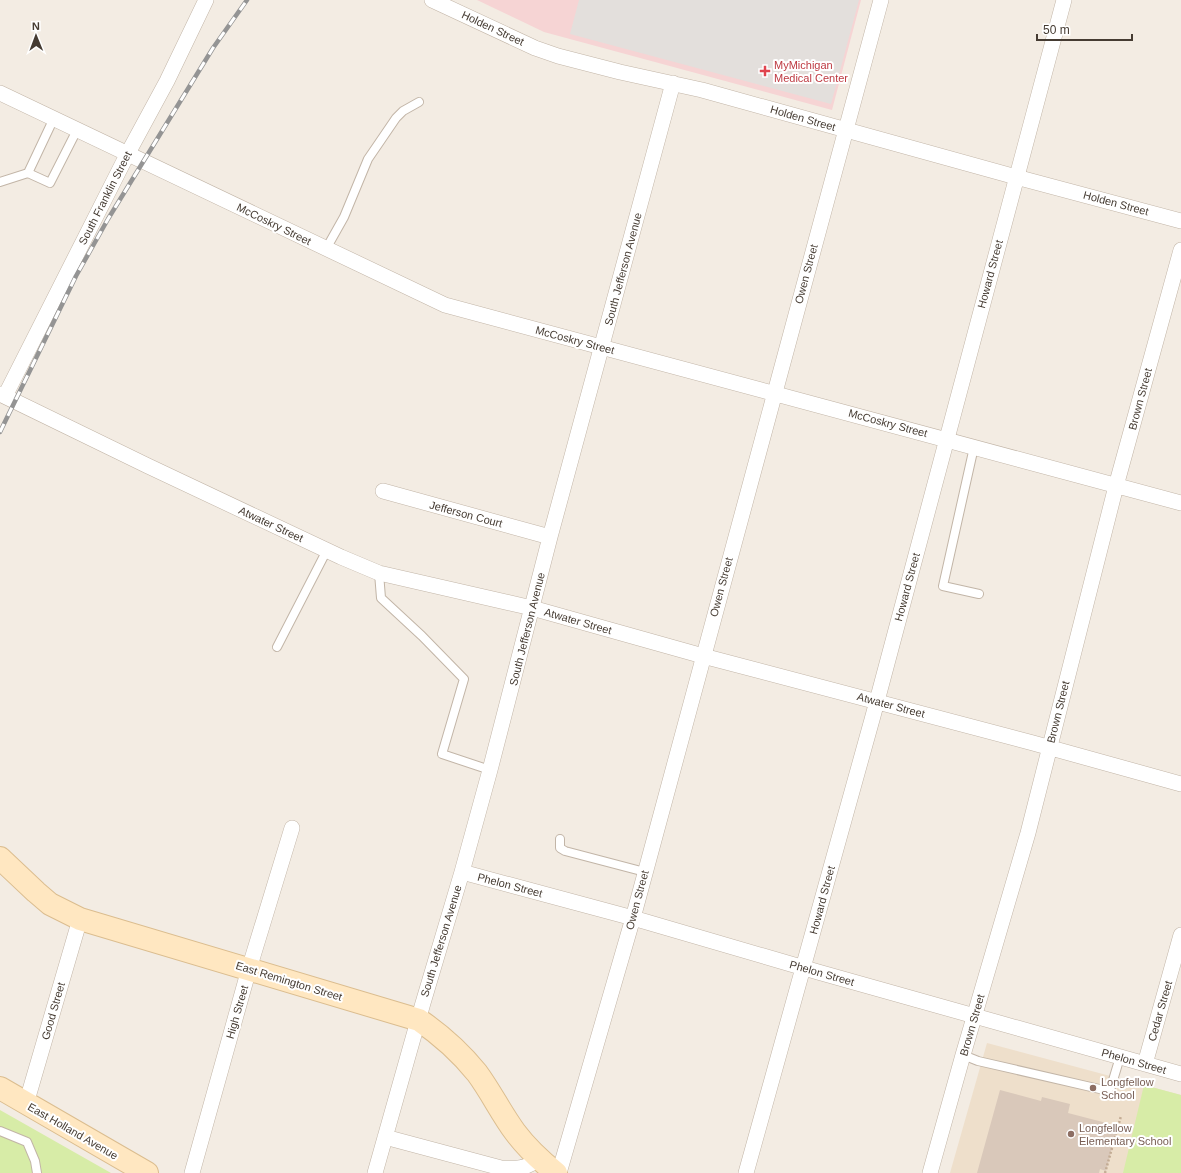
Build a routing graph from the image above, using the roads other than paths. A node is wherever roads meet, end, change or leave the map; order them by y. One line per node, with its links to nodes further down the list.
1 (206, 0): 11 (street, South Franklin Street)
2 (432, 0): 5 (street, Holden Street)
3 (881, 0): 10 (street, Owen Street)
4 (1064, 0): 13 (street, Howard Street)
5 (673, 83): 10 (street, Holden Street); 18 (street, South Jefferson Avenue)
6 (0, 93): 8 (street, McCoskry Street)
7 (419, 102): 16 (lane)
8 (54, 118): 9 (street, McCoskry Street); 12 (lane)
9 (77, 130): 11 (street, McCoskry Street); 12 (lane)
10 (845, 130): 13 (street, Holden Street); 19 (street, Owen Street)
11 (128, 153): 16 (street, McCoskry Street); 20 (street, South Franklin Street)
12 (28, 173): 14 (lane)
13 (1016, 177): 15 (street, Holden Street); 21 (street, Howard Street)
14 (0, 182)
15 (1181, 221)
16 (326, 249): 18 (street, McCoskry Street)
17 (1181, 250): 23 (street, Brown Street)
18 (602, 347): 19 (street, McCoskry Street); 26 (street, South Jefferson Avenue)
19 (774, 393): 21 (street, McCoskry Street); 32 (street, Owen Street)
20 (2, 395): 27 (street, Atwater Street)
21 (946, 439): 22 (street, McCoskry Street); 33 (street, Howard Street)
22 (974, 447): 23 (street, McCoskry Street); 29 (lane)
23 (1116, 486): 25 (street, McCoskry Street); 34 (street, Brown Street)
24 (383, 491): 26 (street, Jefferson Court)
25 (1181, 503)
26 (550, 537): 30 (street, South Jefferson Avenue)
27 (327, 550): 28 (street, Atwater Street); 31 (lane)
28 (379, 573): 30 (street, Atwater Street); 35 (lane)
29 (979, 594)
30 (532, 608): 32 (street, Atwater Street); 35 (street, South Jefferson Avenue)
31 (277, 647)
32 (702, 656): 33 (street, Atwater Street); 41 (street, Owen Street)
33 (877, 702): 34 (street, Atwater Street); 45 (street, Howard Street)
34 (1049, 748): 36 (street, Atwater Street); 47 (street, Brown Street)
35 (490, 770): 40 (street, South Jefferson Avenue)
36 (1181, 784)
37 (292, 828): 46 (street, High Street)
38 (560, 839): 41 (lane)
39 (0, 858): 43 (main road, East Remington Street)
40 (462, 872): 42 (street, Phelon Street); 48 (street, South Jefferson Avenue)
41 (645, 872): 42 (street, Owen Street)
42 (633, 918): 45 (street, Phelon Street); 63 (street, Owen Street)
43 (80, 919): 46 (main road, East Remington Street); 54 (street, Good Street)
44 (1181, 935): 51 (street, Cedar Street)
45 (803, 968): 47 (street, Phelon Street); 64 (street, Howard Street)
46 (249, 969): 48 (main road, East Remington Street); 60 (street, High Street)
47 (974, 1016): 49 (street, Brown Street); 50 (street, Phelon Street)
48 (419, 1020): 56 (street, South Jefferson Avenue); 57 (main road, East Remington Street)
49 (963, 1056): 50 (lane); 65 (street, Brown Street)
50 (1120, 1057): 51 (street, Phelon Street)
51 (1145, 1064): 52 (street, Phelon Street)
52 (1181, 1074)
53 (0, 1088): 54 (main road, East Holland Avenue)
54 (26, 1104): 59 (main road, East Holland Avenue)
55 (0, 1131): 58 (lane)
56 (385, 1137): 57 (street); 61 (street, South Jefferson Avenue)
57 (539, 1159): 62 (main road, East Remington Street)
58 (37, 1173)
59 (147, 1173)
60 (192, 1173)
61 (375, 1173)
62 (556, 1173)
63 (559, 1173)
64 (746, 1173)
65 (930, 1173)

